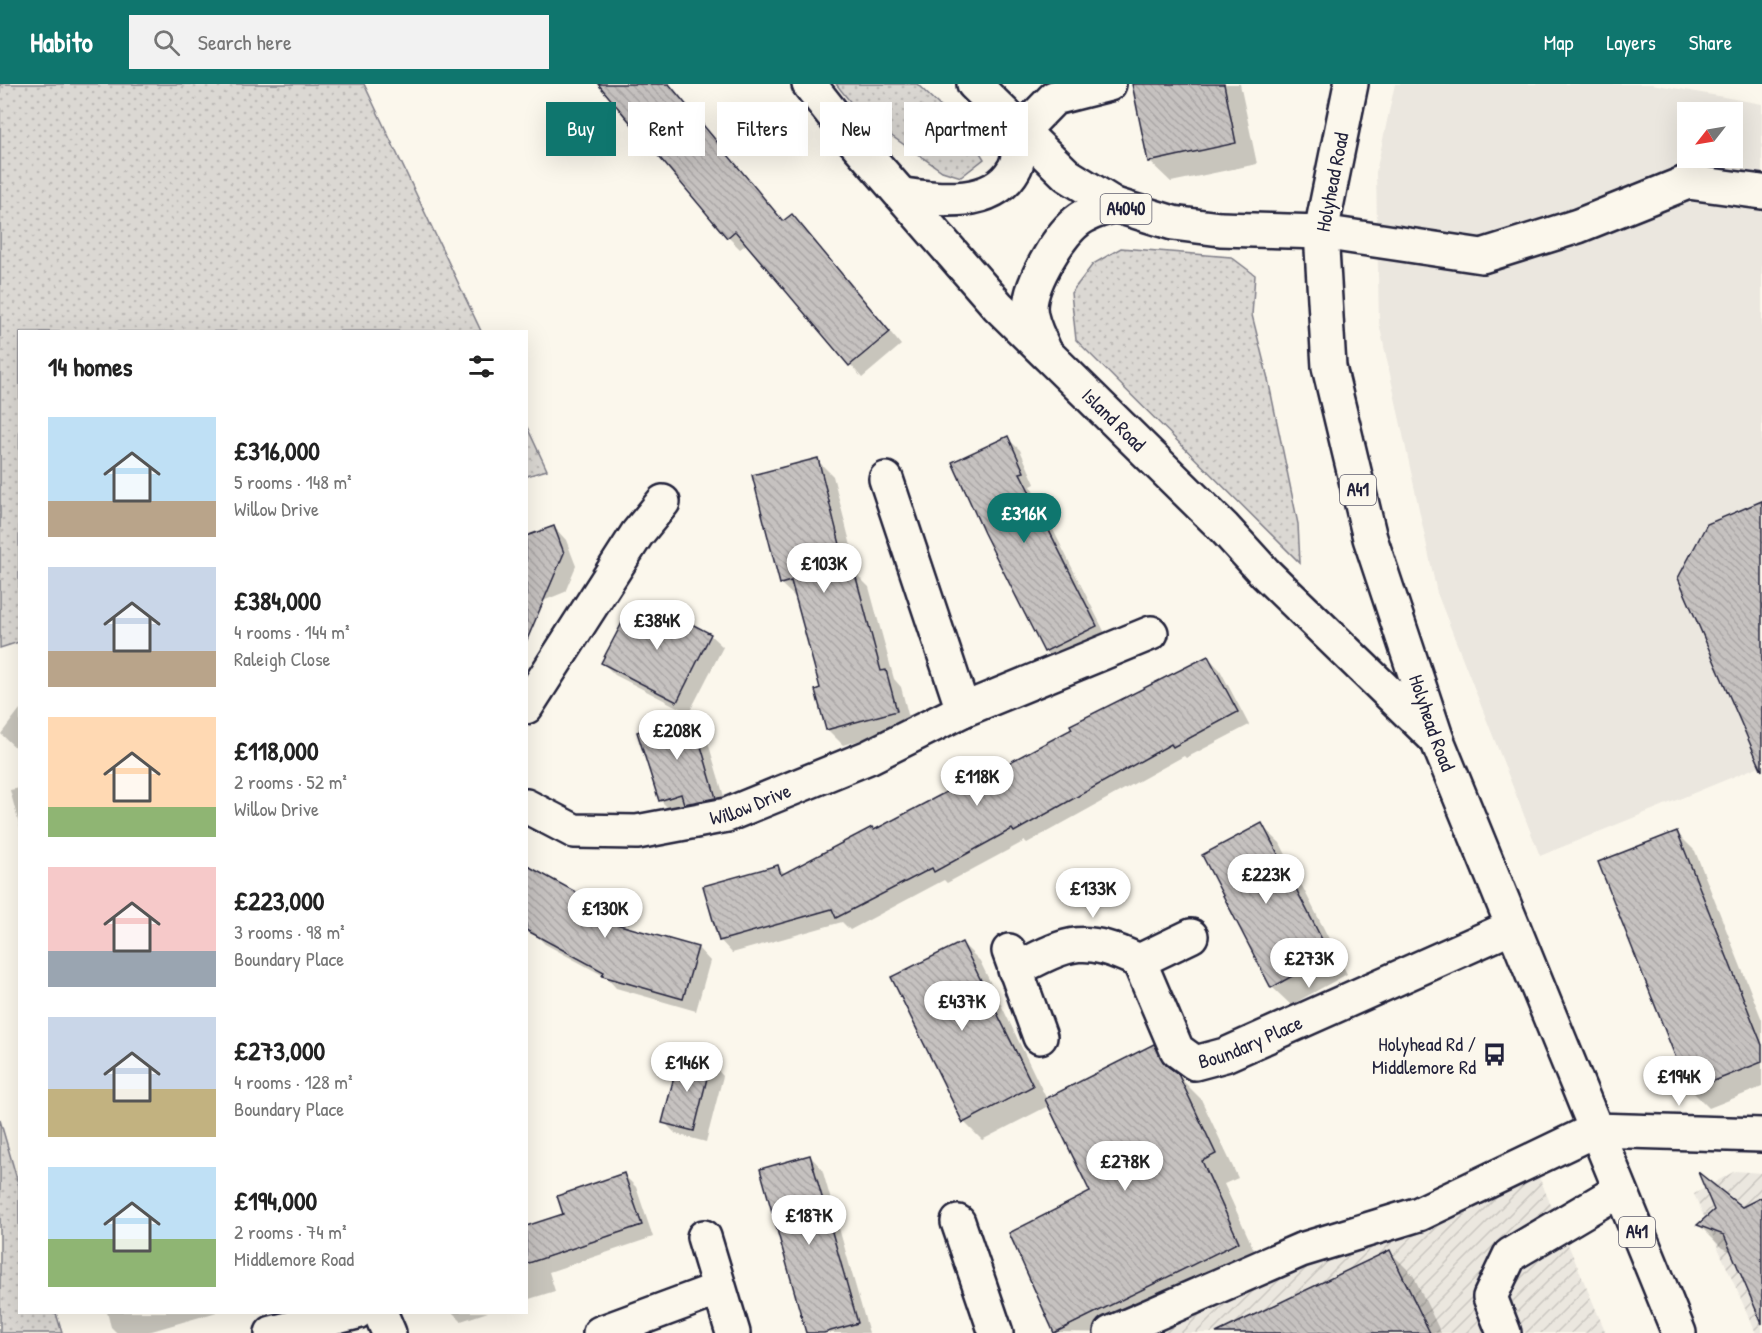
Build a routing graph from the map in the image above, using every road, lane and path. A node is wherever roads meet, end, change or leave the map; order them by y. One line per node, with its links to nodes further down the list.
1 (809, 84): 10 (main road, Island Road)
2 (974, 84): 5 (main road, A4040)
3 (1109, 84): 6 (main road)
4 (1351, 84): 12 (main road, Holyhead Road / A41)
5 (991, 102)
6 (1028, 124)
7 (1028, 139): 11 (main road, A4040)
8 (1017, 156): 10 (main road)
9 (1762, 192): 12 (main road)
10 (904, 195): 13 (main road, Island Road)
11 (1115, 205): 12 (main road, A4040); 13 (main road)
12 (1321, 232): 19 (main road, Holyhead Road / A41)
13 (1045, 351): 19 (main road, Island Road)
14 (886, 479): 18 (main road)
15 (663, 502): 17 (main road)
16 (1151, 633): 18 (main road, Willow Drive)
17 (528, 704)
18 (963, 710): 20 (main road, Willow Drive)
19 (1437, 740): 21 (main road, Holyhead Road / A41)
20 (528, 807)
21 (1512, 927): 23 (main road, Boundary Place); 25 (main road, Holyhead Road / A41)
22 (1191, 936): 23 (main road)
23 (1139, 961): 24 (main road)
24 (1040, 1036)
25 (1595, 1130): 26 (main road); 27 (main road, Holyhead Road / A41); 38 (main road)
26 (1762, 1135)
27 (1620, 1190): 39 (main road); 40 (main road, Holyhead Road / A41)
28 (958, 1222): 37 (main road)
29 (704, 1237): 30 (main road)
30 (719, 1289): 35 (main road); 36 (main road)
31 (349, 1314): 33 (main road)
32 (381, 1314): 34 (main road)
33 (272, 1333)
34 (389, 1333)
35 (600, 1333)
36 (733, 1333)
37 (996, 1333)
38 (1111, 1333)
39 (1504, 1333)
40 (1679, 1333)

